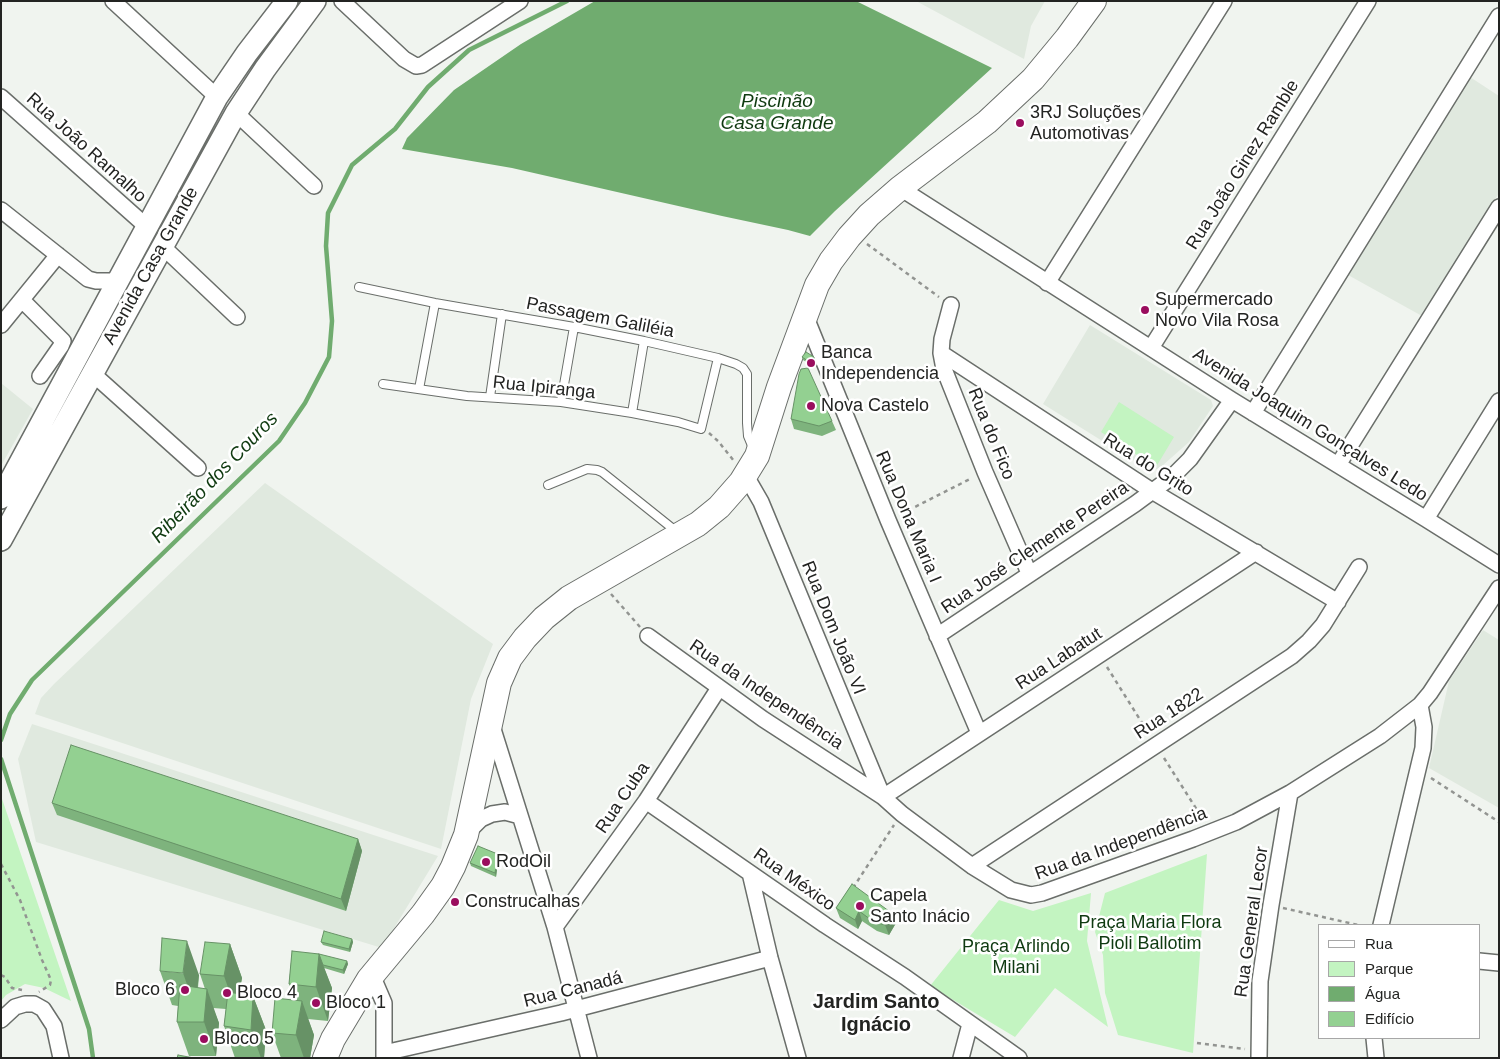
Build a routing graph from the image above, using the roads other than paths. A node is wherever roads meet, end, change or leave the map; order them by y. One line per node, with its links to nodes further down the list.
1 (113, 1): 10 (street)
2 (287, 1): 10 (main road, Avenida Casa Grande)
3 (315, 1): 12 (main road, Avenida Casa Grande)
4 (342, 1): 5 (street)
5 (520, 1)
6 (1094, 1): 14 (main road)
7 (1224, 1): 21 (street)
8 (1368, 1): 32 (street, Rua João Ginez Ramble)
9 (1499, 16): 43 (street)
10 (217, 96): 17 (main road, Avenida Casa Grande)
11 (1, 97): 17 (street, Rua João Ramalho)
12 (236, 113): 13 (street); 18 (main road, Avenida Casa Grande)
13 (314, 186)
14 (900, 188): 21 (street, Avenida Joaquim Gonçalves Ledo); 27 (main road)
15 (1499, 207): 45 (street)
16 (4, 218): 19 (street)
17 (146, 226): 20 (main road, Avenida Casa Grande)
18 (162, 246): 28 (street); 35 (main road, Avenida Casa Grande)
19 (58, 255): 20 (street); 23 (street)
20 (117, 281): 50 (main road, Avenida Casa Grande)
21 (1047, 283): 32 (street, Avenida Joaquim Gonçalves Ledo)
22 (359, 287): 24 (lane, Passagem Galiléia)
23 (22, 300): 29 (street); 36 (street)
24 (435, 303): 26 (lane, Passagem Galiléia); 38 (lane)
25 (951, 305): 33 (street, Rua do Fico)
26 (502, 314): 30 (lane, Passagem Galiléia); 39 (lane)
27 (805, 315): 46 (main road); 61 (street, Rua Dona Maria I)
28 (237, 317)
29 (1, 325)
30 (574, 327): 31 (lane, Passagem Galiléia); 42 (lane)
31 (644, 341): 34 (lane, Passagem Galiléia); 44 (lane)
32 (1151, 348): 40 (street, Avenida Joaquim Gonçalves Ledo)
33 (941, 353): 49 (street, Rua do Grito); 57 (street, Rua do Fico)
34 (718, 358): 44 (lane, Rua Ipiranga); 46 (lane, Passagem Galiléia)
35 (92, 373): 47 (street); 53 (main road, Avenida Casa Grande)
36 (40, 376)
37 (383, 384): 38 (lane, Rua Ipiranga)
38 (419, 389): 39 (lane, Rua Ipiranga)
39 (490, 397): 42 (lane, Rua Ipiranga)
40 (1232, 400): 43 (street, Avenida Joaquim Gonçalves Ledo); 49 (street, Rua José Clemente Pereira)
41 (1499, 400): 51 (street)
42 (561, 402): 44 (lane, Rua Ipiranga)
43 (1252, 412): 45 (street, Avenida Joaquim Gonçalves Ledo)
44 (632, 413)
45 (1338, 465): 51 (street, Avenida Joaquim Gonçalves Ledo)
46 (751, 466): 52 (main road); 67 (street, Rua Dom João VI)
47 (198, 468)
48 (548, 485): 52 (lane)
49 (1152, 491): 54 (street, Rua do Grito); 57 (street, Rua José Clemente Pereira)
50 (1, 498)
51 (1426, 519): 55 (street, Avenida Joaquim Gonçalves Ledo)
52 (680, 535): 64 (main road)
53 (1, 540)
54 (1256, 552): 59 (street, Rua do Grito); 65 (street, Rua Labatut)
55 (1499, 565)
56 (1359, 567): 59 (street, Rua 1822)
57 (1029, 574): 61 (street, Rua José Clemente Pereira)
58 (1499, 588): 63 (street, Rua da Independência)
59 (1338, 602): 71 (street, Rua 1822)
60 (648, 636): 62 (street, Rua da Independência)
61 (937, 636): 65 (street, Rua Dona Maria I)
62 (718, 688): 67 (street, Rua da Independência); 68 (street, Rua Cuba)
63 (1420, 705): 66 (street, Rua da Independência); 73 (street)
64 (490, 720): 69 (street); 70 (main road)
65 (979, 733): 67 (street, Rua Labatut)
66 (1290, 793): 71 (street, Rua da Independência); 83 (street, Rua General Lecor)
67 (883, 797): 71 (street, Rua da Independência)
68 (646, 801): 72 (street, Rua México); 74 (street, Rua Cuba)
69 (520, 816): 70 (street); 74 (street)
70 (466, 835): 78 (main road)
71 (972, 866)
72 (750, 873): 75 (street); 81 (street, Rua México)
73 (1381, 924)
74 (555, 927): 79 (street)
75 (770, 958): 79 (street, Rua Canadá); 88 (street)
76 (1480, 962): 77 (street)
77 (1499, 963)
78 (372, 975): 84 (street); 86 (main road)
79 (576, 1009): 84 (street, Rua Canadá); 87 (street)
80 (1, 1020): 85 (street)
81 (970, 1024): 89 (street); 90 (street, Rua México)
82 (1374, 1039): 91 (street)
83 (1259, 1054)
84 (384, 1056)
85 (61, 1058)
86 (325, 1058)
87 (589, 1058)
88 (798, 1058)
89 (961, 1058)
90 (1019, 1058)
91 (1376, 1058)

